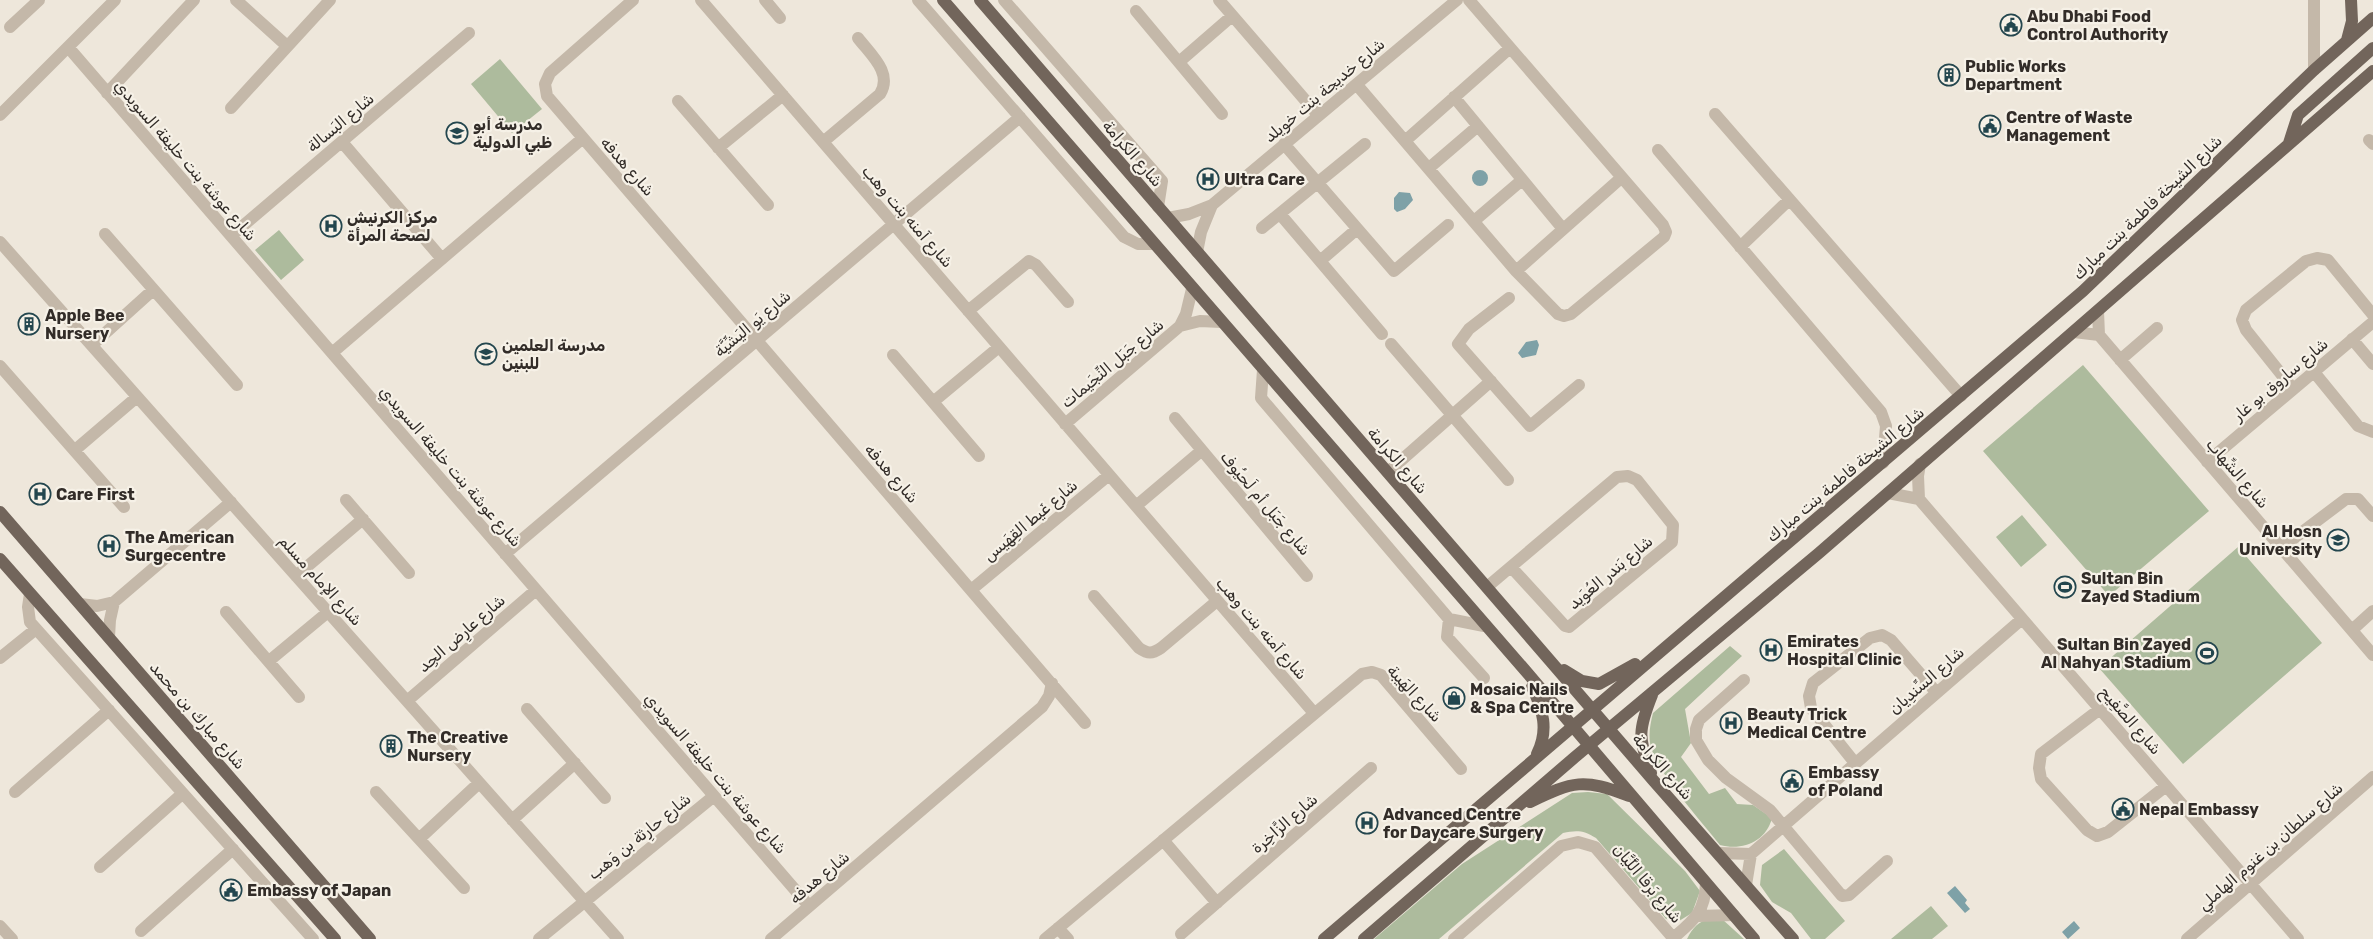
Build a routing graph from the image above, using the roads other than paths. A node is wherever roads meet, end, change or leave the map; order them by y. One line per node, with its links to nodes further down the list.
1 (39, 0): 22 (street)
2 (115, 0): 27 (street)
3 (194, 0): 34 (street)
4 (236, 0): 26 (street)
5 (330, 0): 26 (street)
6 (634, 0): 45 (street, شارع هدفه)
7 (701, 0): 35 (street, شارع آمنه بنت وهب)
8 (765, 0): 20 (street)
9 (918, 0): 43 (street)
10 (942, 0): 73 (main road)
11 (980, 0): 61 (main road, شارع الكرامة)
12 (1004, 0): 61 (street)
13 (1219, 0): 19 (street)
14 (1456, 0): 33 (street, شارع خديجة بنت خويلد)
15 (1470, 0): 28 (street)
16 (2314, 0): 31 (street)
17 (2351, 0): 25 (main road)
18 (1136, 11): 30 (street)
19 (1232, 16): 30 (street); 41 (street)
20 (780, 18)
21 (2373, 18): 25 (main road, شارع الشيخة فاطمة بنت مبارك)
22 (10, 27)
23 (469, 33): 47 (street, شارع البَسالة)
24 (858, 38): 48 (street)
25 (2347, 40): 31 (main road, شارع الشيخة فاطمة بنت مبارك)
26 (287, 46): 38 (street)
27 (68, 47): 34 (street, شارع عوشة بنت خليفة السويدي); 42 (street)
28 (1510, 48): 36 (street); 55 (street)
29 (2373, 48): 49 (main road)
30 (1179, 62): 39 (street)
31 (2314, 70): 107 (main road, شارع الشيخة فاطمة بنت مبارك)
32 (2370, 75): 49 (main road)
33 (1357, 85): 41 (street, شارع خديجة بنت خويلد); 46 (street)
34 (107, 93): 71 (street, شارع عوشة بنت خليفة السويدي)
35 (783, 95): 48 (street, شارع آمنه بنت وهب); 52 (street)
36 (1454, 97): 44 (street); 46 (street)
37 (678, 101): 52 (street)
38 (230, 108)
39 (1222, 114)
40 (1715, 114): 58 (street)
41 (1318, 115): 50 (street, شارع خديجة بنت خويلد)
42 (0, 116)
43 (1020, 117): 65 (street, شارع يَو اليَشِّيَّة); 73 (street)
44 (1478, 126): 54 (street); 56 (street)
45 (583, 138): 76 (street); 93 (street, شارع هدفه)
46 (1405, 141): 54 (street)
47 (342, 142): 71 (street, شارع البَسالة); 76 (street)
48 (823, 142): 65 (street, شارع آمنه بنت وهب)
49 (2289, 143): 84 (main road)
50 (1284, 144): 57 (street); 60 (street, شارع خديجة بنت خويلد)
51 (1365, 144): 57 (street)
52 (718, 148): 59 (street)
53 (1658, 150): 74 (street)
54 (1429, 168): 64 (street)
55 (1621, 178): 68 (street); 78 (street)
56 (1522, 180): 64 (street); 68 (street)
57 (1317, 183): 62 (street); 69 (street)
58 (1789, 200): 74 (street); 107 (street)
59 (768, 205)
60 (1212, 205): 63 (street, شارع خديجة بنت خويلد); 75 (street, شارع خديجة بنت خويلد)
61 (1158, 207): 63 (main road, شارع الكرامة)
62 (1280, 214): 67 (street); 77 (street)
63 (1168, 218): 75 (main road, شارع الكرامة)
64 (1474, 221): 78 (street)
65 (894, 224): 83 (street, شارع آمنه بنت وهب); 93 (street, شارع يَو اليَشِّيَّة)
66 (1448, 225): 69 (street)
67 (1262, 228)
68 (1563, 228): 78 (street)
69 (1357, 229): 77 (street)
70 (105, 234): 80 (street)
71 (231, 236): 96 (street, شارع عوشة بنت خليفة السويدي)
72 (0, 242): 94 (street, شارع الإمام مسلم)
73 (1154, 244): 79 (main road)
74 (1740, 247): 118 (street)
75 (1197, 252): 120 (main road, شارع الكرامة)
76 (442, 258): 96 (street)
77 (1320, 261): 110 (street)
78 (1516, 271)
79 (1192, 289): 86 (main road); 88 (street, شارع جَبَل النِّجَيمات)
80 (153, 290): 94 (street); 104 (street)
81 (1510, 298): 103 (street)
82 (1068, 302): 83 (street)
83 (968, 311): 95 (street, شارع آمنه بنت وهب)
84 (2098, 311): 90 (main road); 91 (street)
85 (2373, 315): 106 (street)
86 (1221, 322): 88 (street, شارع جَبَل النِّجَيمات); 101 (main road)
87 (2373, 322): 92 (street, شارع ساروق بو غار)
88 (1180, 326): 112 (street, شارع جَبَل النِّجَيمات)
89 (2157, 328): 98 (street)
90 (2074, 332): 91 (street); 119 (main road)
91 (2099, 336): 98 (street, شارع الشِّهاب)
92 (2352, 339): 99 (street); 102 (street, شارع ساروق بو غار)
93 (757, 340): 133 (street, شارع يَو اليَشِّيَّة); 141 (street, شارع هدفه)
94 (92, 345): 108 (street, شارع الإمام مسلم)
95 (999, 347): 109 (street); 112 (street, شارع آمنه بنت وهب)
96 (332, 353): 133 (street, شارع عوشة بنت خليفة السويدي)
97 (893, 355): 109 (street)
98 (2120, 360): 117 (street, شارع الشِّهاب)
99 (2373, 364)
100 (0, 366): 114 (street)
101 (1263, 370): 150 (street); 152 (main road)
102 (2314, 372): 106 (street, شارع ساروق بو غار); 113 (street)
103 (1491, 381): 105 (street); 110 (street)
104 (237, 385)
105 (1579, 385)
106 (2293, 389): 117 (street, شارع ساروق بو غار)
107 (1961, 396): 118 (main road, شارع الشيخة فاطمة بنت مبارك)
108 (137, 397): 114 (street); 126 (street, شارع الإمام مسلم)
109 (933, 402): 116 (street)
110 (1452, 416): 120 (street); 122 (street)
111 (1175, 418): 115 (street, شارع جَبَل أم لَحيُوف)
112 (1065, 424): 121 (street, شارع آمنه بنت وهب)
113 (2373, 432)
114 (75, 450): 128 (street)
115 (1201, 451): 127 (street, شارع جَبَل أم لَحيُوف); 138 (street, شارع جَبَل أم لَحيُوف)
116 (979, 456)
117 (2207, 462): 132 (street, شارع الشِّهاب)
118 (1883, 463): 159 (main road, شارع الشيخة فاطمة بنت مبارك)
119 (1920, 464): 123 (main road); 124 (street)
120 (1388, 472): 139 (main road, شارع الكرامة)
121 (1109, 475): 127 (street, شارع آمنه بنت وهب); 141 (street, شارع غَيط القِهَيس)
122 (1508, 480)
123 (1888, 493): 124 (street); 165 (main road)
124 (1919, 499): 151 (street, شارع الصَّفِيح)
125 (346, 500): 131 (street)
126 (231, 502): 137 (street, شارع الإمام مسلم); 145 (street)
127 (1136, 506): 144 (street, شارع آمنه بنت وهب)
128 (124, 507)
129 (0, 512): 146 (main road, شارع مبارك بن محمد)
130 (2373, 516): 132 (street)
131 (362, 519): 136 (street); 137 (street)
132 (2281, 548): 154 (street, شارع الشِّهاب)
133 (506, 554): 140 (street, شارع عوشة بنت خليفة السويدي)
134 (2, 565): 142 (main road)
135 (1511, 567): 135 (street, شارع بَندر العُوَيد); 139 (street, شارع بَندر العُوَيد)
136 (409, 572)
137 (296, 576): 148 (street, شارع الإمام مسلم)
138 (1307, 576)
139 (1487, 587): 160 (main road, شارع الكرامة)
140 (536, 590): 168 (street, شارع عارِض الجِد); 190 (street, شارع عوشة بنت خليفة السويدي)
141 (972, 590): 164 (street, شارع هدفه)
142 (30, 594): 153 (street); 218 (main road)
143 (1094, 596): 144 (street)
144 (1217, 601): 173 (street, شارع آمنه بنت وهب)
145 (114, 602): 146 (street); 155 (street)
146 (80, 604): 155 (main road, شارع مبارك بن محمد)
147 (226, 612): 158 (street)
148 (328, 612): 158 (street); 168 (street, شارع الإمام مسلم)
149 (2373, 612): 154 (street)
150 (1449, 619): 152 (street); 162 (street)
151 (2022, 619): 166 (street, شارع السِّندِيان); 171 (street, شارع الصَّفِيح)
152 (1484, 626): 161 (main road)
153 (36, 629): 157 (street); 172 (street)
154 (2352, 630): 156 (street, شارع الشِّهاب)
155 (109, 637): 219 (main road, شارع مبارك بن محمد)
156 (2373, 655)
157 (0, 658)
158 (269, 661): 167 (street)
159 (1648, 661): 160 (main road); 170 (main road, شارع الشيخة فاطمة بنت مبارك)
160 (1553, 663): 170 (main road, شارع الكرامة)
161 (1524, 669): 175 (main road); 178 (main road)
162 (1484, 678)
163 (1744, 680): 195 (street)
164 (1052, 683): 174 (street); 209 (street, شارع هدفه)
165 (1653, 692): 176 (main road); 184 (main road)
166 (1936, 692): 179 (street, شارع السِّندِيان); 179 (street)
167 (299, 697)
168 (407, 701): 185 (street, شارع الإمام مسلم)
169 (527, 709): 180 (street)
170 (1592, 709): 175 (main road, شارع الشيخة فاطمة بنت مبارك); 176 (main road, شارع الكرامة)
171 (2100, 709): 186 (street, شارع الصَّفِيح); 186 (street)
172 (109, 710): 187 (street); 189 (street)
173 (1314, 713): 182 (street, شارع الهَيبة); 197 (street)
174 (1085, 724)
175 (1571, 726): 177 (main road); 178 (main road, شارع الشيخة فاطمة بنت مبارك)
176 (1610, 729): 177 (main road); 184 (main road, شارع الكرامة)
177 (1588, 746): 191 (main road); 193 (main road)
178 (1533, 759): 225 (main road, شارع الشيخة فاطمة بنت مبارك)
179 (1855, 762): 195 (street, شارع السِّندِيان)
180 (575, 763): 192 (street); 194 (street)
181 (1371, 768): 208 (street, شارع الزَّاخِرة)
182 (1461, 769)
183 (2373, 777): 204 (street, شارع سلطان بن غنوم الهاملي)
184 (1653, 780): 199 (main road, شارع الكرامة)
185 (480, 783): 194 (street, شارع الإمام مسلم); 196 (street)
186 (2166, 786): 204 (street, شارع الصَّفِيح)
187 (15, 792)
188 (376, 792): 196 (street)
189 (182, 794): 198 (street); 202 (street)
190 (714, 796): 207 (street, شارع حارِثة بن وَهب); 209 (street, شارع عوشة بنت خليفة السويدي)
191 (1632, 797): 193 (main road); 203 (main road)
192 (605, 798)
193 (1515, 809): 226 (main road)
194 (512, 820): 207 (street, شارع الإمام مسلم)
195 (1783, 826): 200 (street, شارع السِّندِيان); 201 (street)
196 (418, 839): 206 (street)
197 (1163, 840): 208 (street); 213 (street)
198 (233, 849): 214 (street); 216 (street)
199 (1719, 853): 200 (street); 205 (main road, شارع الكرامة)
200 (1751, 854): 205 (street)
201 (1887, 861)
202 (100, 867)
203 (1706, 883): 210 (main road); 211 (street)
204 (2250, 884): 231 (street, شارع سلطان بن غنوم الهاملي); 232 (street, شارع الصَّفِيح)
205 (1746, 885): 230 (main road, شارع الكرامة)
206 (464, 888)
207 (584, 901): 220 (street, شارع حارِثة بن وَهب); 221 (street, شارع الإمام مسلم)
208 (1217, 903): 215 (street, شارع الزَّاخِرة)
209 (810, 906): 222 (street, شارع هدفه)
210 (1734, 915): 211 (street); 229 (main road)
211 (1698, 916): 228 (street)
212 (0, 926): 217 (street)
213 (1058, 928): 223 (street); 224 (street)
214 (141, 931)
215 (1182, 934)
216 (308, 937)
217 (12, 939)
218 (335, 939)
219 (370, 939)
220 (539, 939)
221 (618, 939)
222 (772, 939)
223 (1045, 939)
224 (1068, 939)
225 (1324, 939)
226 (1364, 939)
227 (1454, 939): 228 (street, شارع بَرقا اللَّيَّان)
228 (1673, 939)
229 (1754, 939)
230 (1794, 939)
231 (2188, 939)
232 (2298, 939)

